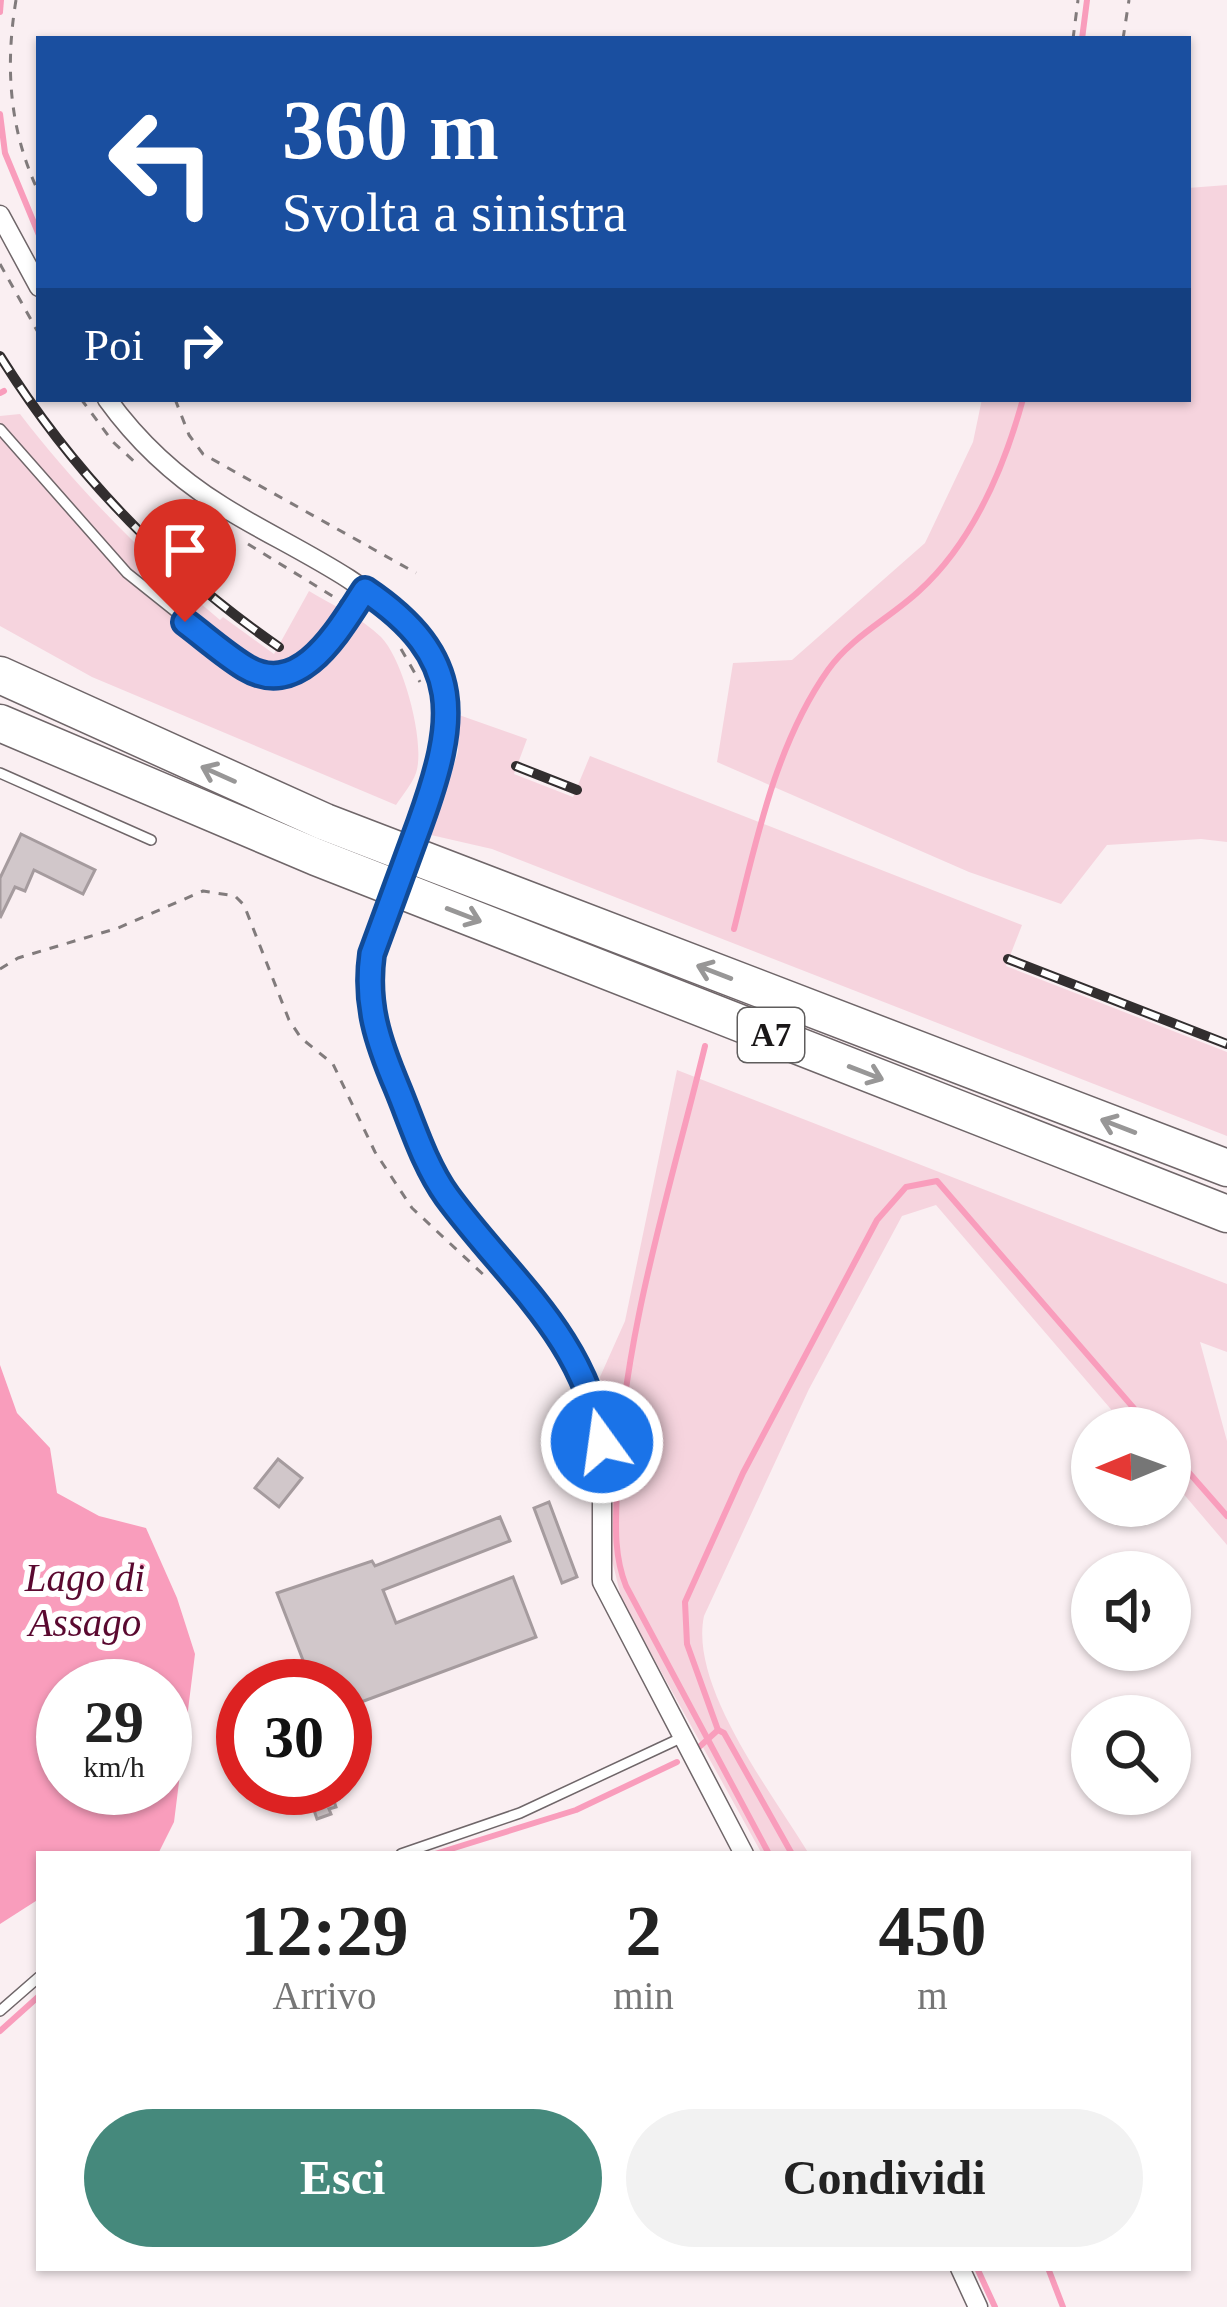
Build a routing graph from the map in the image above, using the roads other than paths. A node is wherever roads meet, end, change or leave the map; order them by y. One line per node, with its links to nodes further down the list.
1 (0, 215): 2 (street)
2 (36, 281)
3 (110, 404): 5 (street)
4 (0, 429): 5 (lane)
5 (365, 590): 12 (street, bridge)
6 (0, 675): 10 (highway, A7, one-way to 6)
7 (0, 723): 11 (highway, A7, one-way to 11)
8 (0, 772): 9 (lane)
9 (151, 840)
10 (1227, 1168)
11 (1227, 1214)
12 (683, 1737): 13 (lane); 14 (street)
13 (410, 1851)
14 (742, 1851)
15 (36, 1980): 16 (lane)
16 (0, 2012)
17 (961, 2271): 18 (street)
18 (978, 2307)

